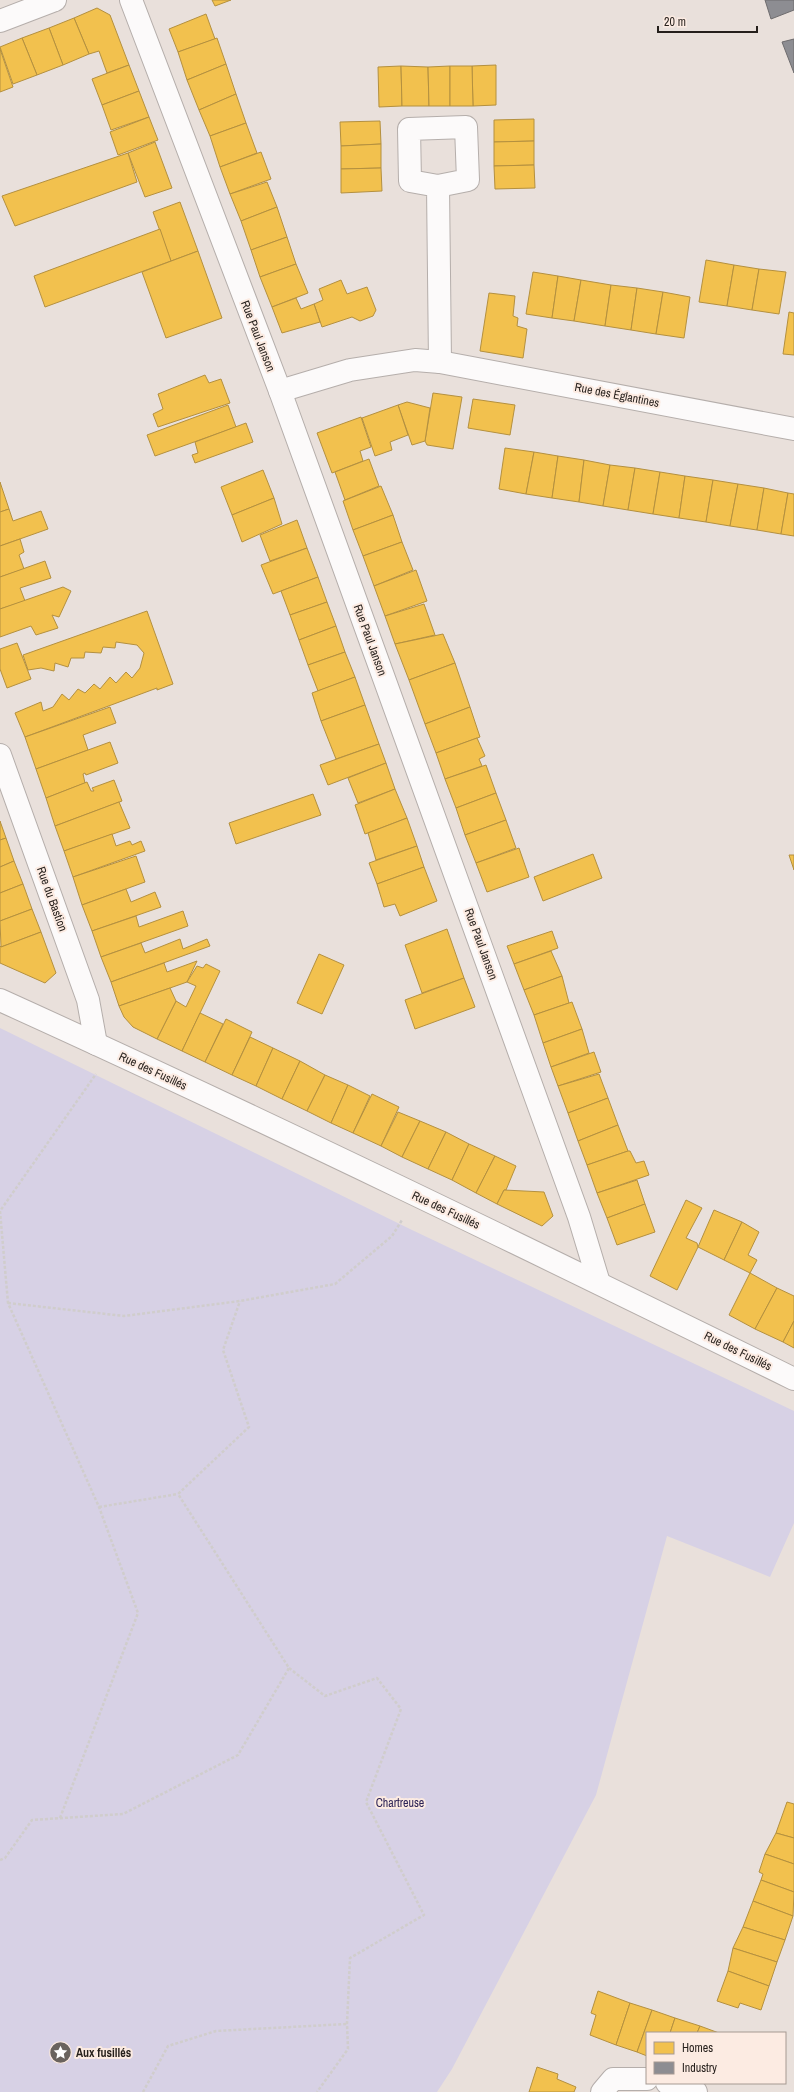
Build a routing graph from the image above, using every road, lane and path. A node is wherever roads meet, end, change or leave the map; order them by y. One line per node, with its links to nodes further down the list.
1 (55, 0): 3 (street)
2 (131, 0): 6 (street, Rue Paul Janson)
3 (0, 21)
4 (438, 186): 5 (street)
5 (440, 362): 6 (street, Rue des Églantines); 7 (street, Rue des Églantines)
6 (280, 391): 12 (street, Rue Paul Janson)
7 (794, 429)
8 (0, 755): 10 (street, Rue du Bastion)
9 (0, 1000): 10 (street, Rue des Fusillés)
10 (96, 1044): 11 (street, Rue des Fusillés); 14 (path)
11 (416, 1196): 12 (street, Rue des Fusillés); 13 (path)
12 (599, 1283): 15 (street, Rue des Fusillés)
13 (240, 1301): 14 (path); 16 (path)
14 (8, 1303): 17 (path)
15 (794, 1379)
16 (178, 1494): 17 (path); 18 (path)
17 (99, 1507): 19 (path)
18 (289, 1668): 19 (path); 21 (path)
19 (60, 1818): 20 (path)
20 (0, 1860)
21 (347, 2024): 24 (path); 25 (path)
22 (646, 2079): 26 (street)
23 (670, 2084): 27 (street)
24 (143, 2092)
25 (317, 2092)
26 (602, 2092)
27 (696, 2092)

